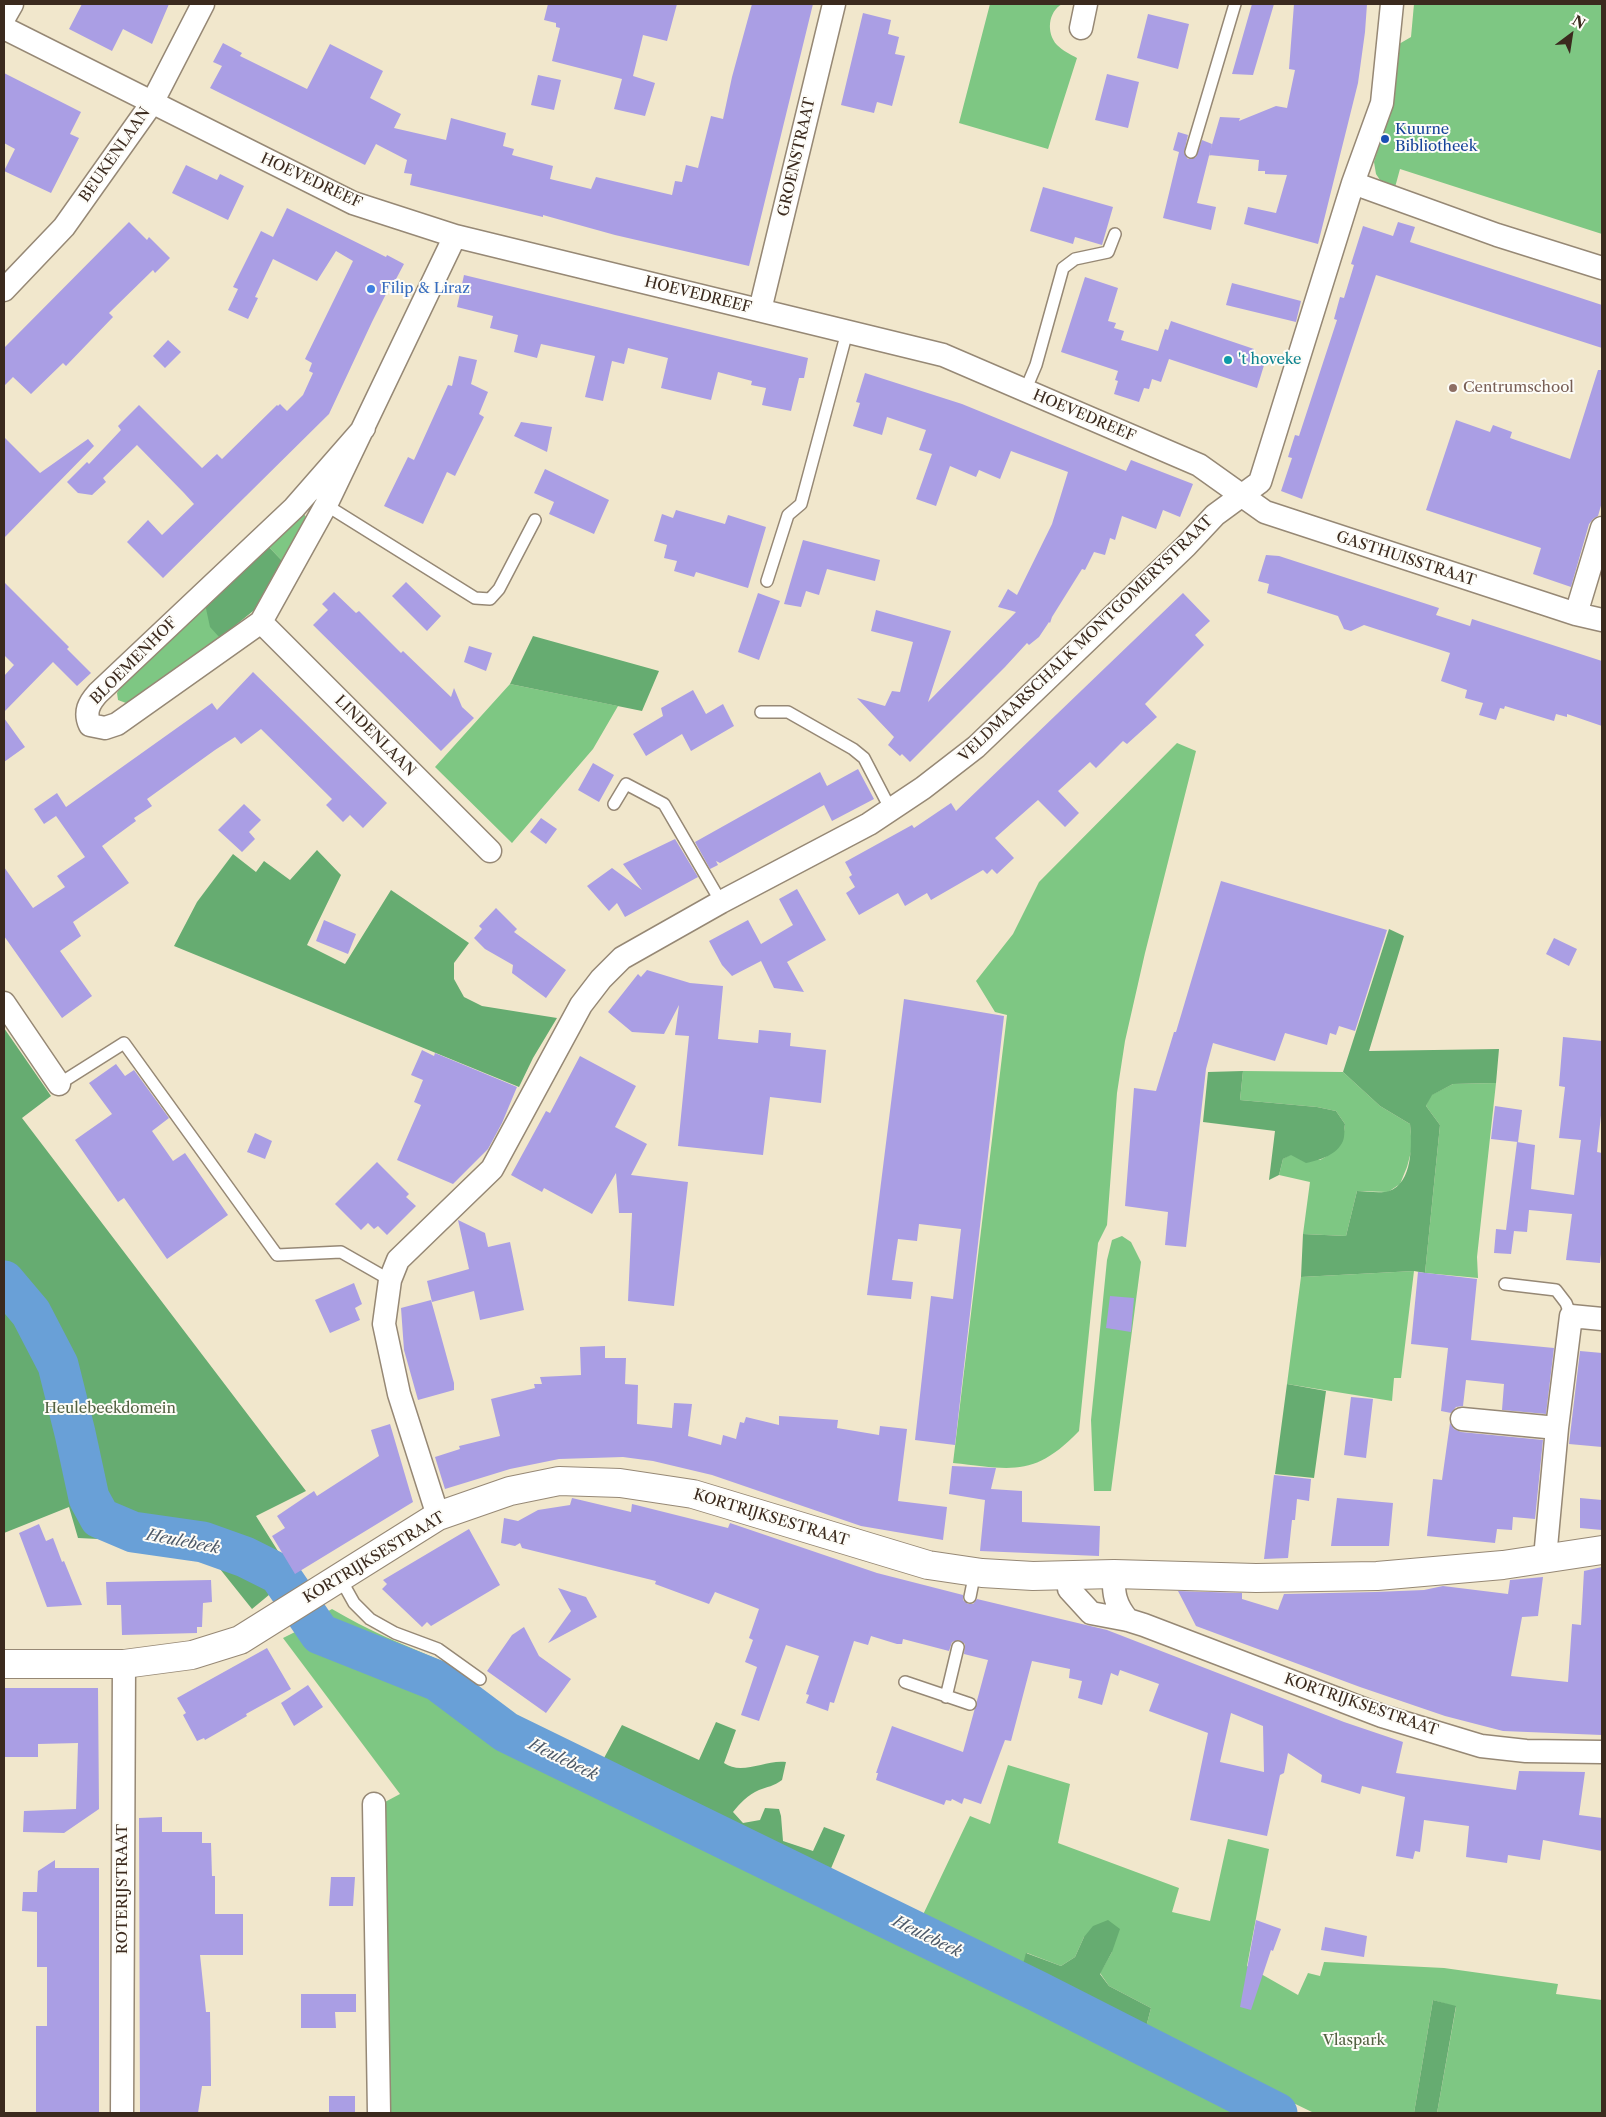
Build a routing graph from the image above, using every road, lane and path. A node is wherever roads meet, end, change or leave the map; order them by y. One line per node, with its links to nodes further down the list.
1 (12, 4): 7 (street)
2 (203, 4): 10 (street, BEUKENLAAN)
3 (834, 4): 17 (street, GROENSTRAAT)
4 (1086, 4): 9 (street)
5 (1235, 4): 11 (lane)
6 (1392, 4): 12 (street, VELDMAARSCHALK MONTGOMERYSTRAAT)
7 (4, 18)
8 (4, 28): 10 (street, HOEVEDREEF)
9 (1081, 28)
10 (152, 103): 14 (street, HOEVEDREEF); 16 (street, BEUKENLAAN)
11 (1191, 152)
12 (1353, 183): 15 (street); 21 (street, VELDMAARSCHALK MONTGOMERYSTRAAT)
13 (1115, 234): 19 (lane)
14 (455, 236): 17 (street, HOEVEDREEF); 20 (street, BLOEMENHOF)
15 (1602, 268)
16 (4, 290)
17 (760, 310): 18 (street, HOEVEDREEF)
18 (847, 332): 19 (street, HOEVEDREEF); 25 (lane)
19 (1026, 391): 21 (street, HOEVEDREEF)
20 (364, 428): 22 (street, BLOEMENHOF); 28 (street, BLOEMENHOF)
21 (1241, 496): 26 (street, GASTHUISSTRAAT); 31 (street, VELDMAARSCHALK MONTGOMERYSTRAAT)
22 (326, 505): 23 (lane); 28 (street, BLOEMENHOF)
23 (535, 520)
24 (1602, 528): 26 (street)
25 (767, 581)
26 (1576, 614): 27 (street, GASTHUISSTRAAT)
27 (1602, 620)
28 (261, 622): 32 (street, LINDENLAAN)
29 (761, 712): 31 (lane)
30 (614, 804): 33 (lane)
31 (891, 810): 33 (street, VELDMAARSCHALK MONTGOMERYSTRAAT)
32 (490, 850)
33 (720, 902): 36 (street, VELDMAARSCHALK MONTGOMERYSTRAAT)
34 (4, 1003): 35 (street)
35 (59, 1084): 36 (lane)
36 (390, 1280): 42 (street, VELDMAARSCHALK MONTGOMERYSTRAAT)
37 (1505, 1284): 38 (lane)
38 (1570, 1316): 39 (street); 41 (street)
39 (1602, 1319)
40 (1462, 1419): 41 (street)
41 (1557, 1428): 44 (street)
42 (438, 1516): 46 (street, KORTRIJKSESTRAAT); 47 (street, KORTRIJKSESTRAAT)
43 (1602, 1550): 44 (street, KORTRIJKSESTRAAT)
44 (1545, 1558): 45 (street, KORTRIJKSESTRAAT)
45 (1114, 1574): 46 (street, KORTRIJKSESTRAAT); 48 (street)
46 (1070, 1575): 48 (street, KORTRIJKSESTRAAT)
47 (340, 1578): 51 (street, KORTRIJKSESTRAAT); 52 (lane)
48 (1128, 1620): 56 (street, KORTRIJKSESTRAAT)
49 (958, 1647): 54 (lane)
50 (4, 1664): 51 (street, KORTRIJKSESTRAAT)
51 (124, 1664): 58 (street, ROTERIJSTRAAT)
52 (480, 1679)
53 (905, 1682): 54 (lane)
54 (946, 1697): 55 (lane)
55 (970, 1704)
56 (1602, 1752)
57 (374, 1804): 59 (street)
58 (122, 2113)
59 (379, 2113)

